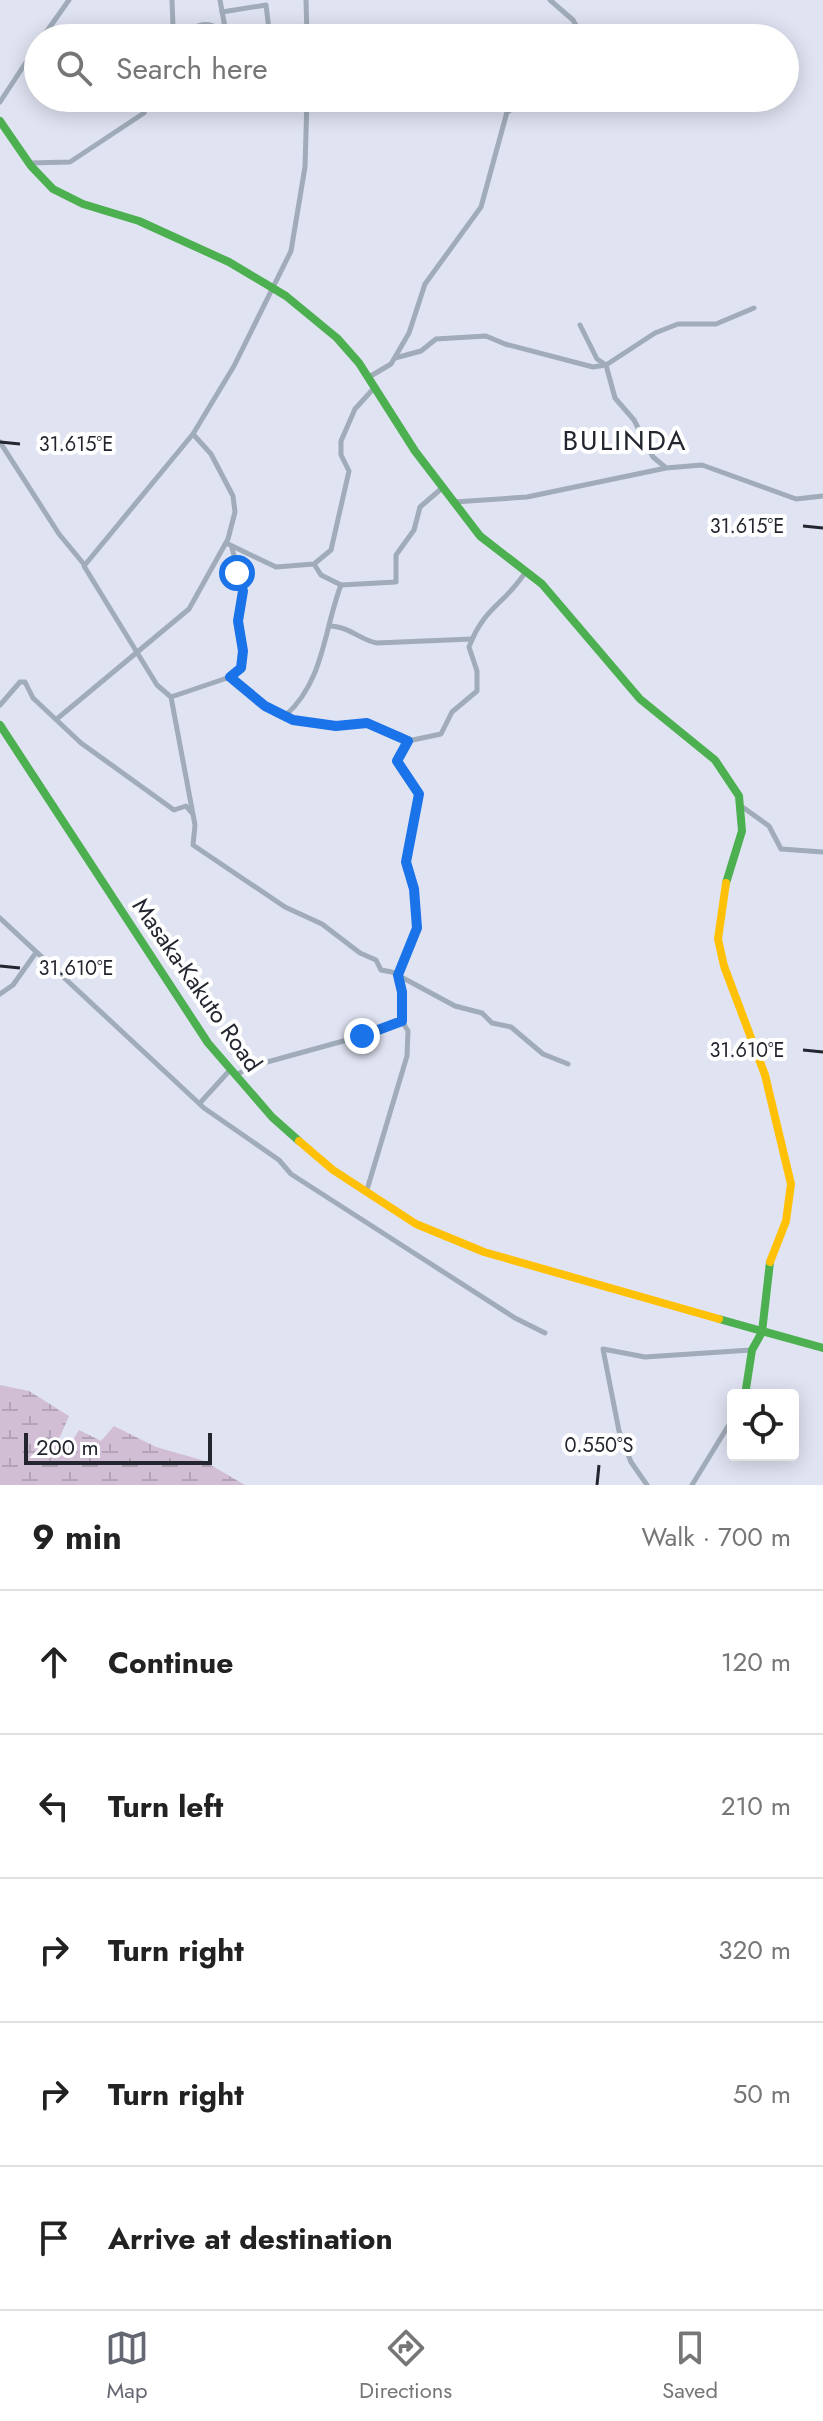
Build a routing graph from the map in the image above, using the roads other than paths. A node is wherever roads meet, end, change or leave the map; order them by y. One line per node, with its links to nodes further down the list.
1 (69, 0): 9 (street)
2 (172, 0): 10 (street)
3 (220, 0): 8 (street)
4 (246, 0): 7 (street)
5 (306, 0): 13 (street)
6 (550, 0): 14 (street)
7 (238, 9): 8 (street); 12 (street)
8 (222, 12): 11 (street)
9 (52, 24)
10 (173, 24)
11 (224, 24)
12 (268, 24)
13 (307, 24)
14 (578, 24)
15 (24, 65): 16 (street)
16 (0, 102)
17 (142, 112): 21 (street)
18 (307, 112): 22 (street)
19 (507, 112): 25 (street)
20 (0, 121): 21 (main road)
21 (30, 163): 22 (main road)
22 (272, 286): 27 (main road); 29 (street)
23 (754, 308): 26 (street)
24 (580, 325): 26 (street)
25 (395, 358): 26 (street); 27 (street)
26 (606, 365): 31 (street)
27 (369, 377): 28 (main road)
28 (375, 387): 32 (main road); 37 (street)
29 (193, 434): 35 (street); 36 (street)
30 (0, 442): 36 (street)
31 (666, 468): 33 (street); 34 (street)
32 (441, 489): 34 (main road); 39 (street)
33 (823, 496)
34 (451, 502): 38 (main road)
35 (229, 545): 37 (street); 42 (street); 43 (street)
36 (84, 564): 42 (street)
37 (314, 564): 39 (street)
38 (526, 571): 41 (street); 50 (main road)
39 (341, 585): 40 (street)
40 (331, 626): 41 (street); 46 (street)
41 (472, 639): 49 (street)
42 (136, 651): 44 (street); 47 (street)
43 (230, 677): 44 (street); 46 (street)
44 (171, 697): 51 (street)
45 (0, 705): 47 (street)
46 (286, 715): 49 (street)
47 (58, 718): 51 (street)
48 (0, 725): 59 (main road, Masaka-Kakuto Road)
49 (408, 741): 55 (street)
50 (741, 806): 52 (street); 62 (main road)
51 (192, 812): 55 (street)
52 (823, 852)
53 (0, 918): 54 (street)
54 (35, 954): 56 (street); 60 (street)
55 (398, 975): 57 (street); 58 (street)
56 (0, 994)
57 (402, 1021): 59 (street); 61 (street)
58 (568, 1064)
59 (232, 1073): 60 (street); 61 (main road, Masaka-Kakuto Road)
60 (200, 1103): 63 (street)
61 (365, 1194): 62 (main road, Masaka-Kakuto Road)
62 (762, 1332): 64 (main road, Masaka-Kakuto Road); 65 (main road)
63 (545, 1333)
64 (823, 1348)
65 (752, 1350): 66 (main road); 68 (street)
66 (746, 1389)
67 (727, 1428): 69 (street)
68 (647, 1485)
69 (692, 1485)

